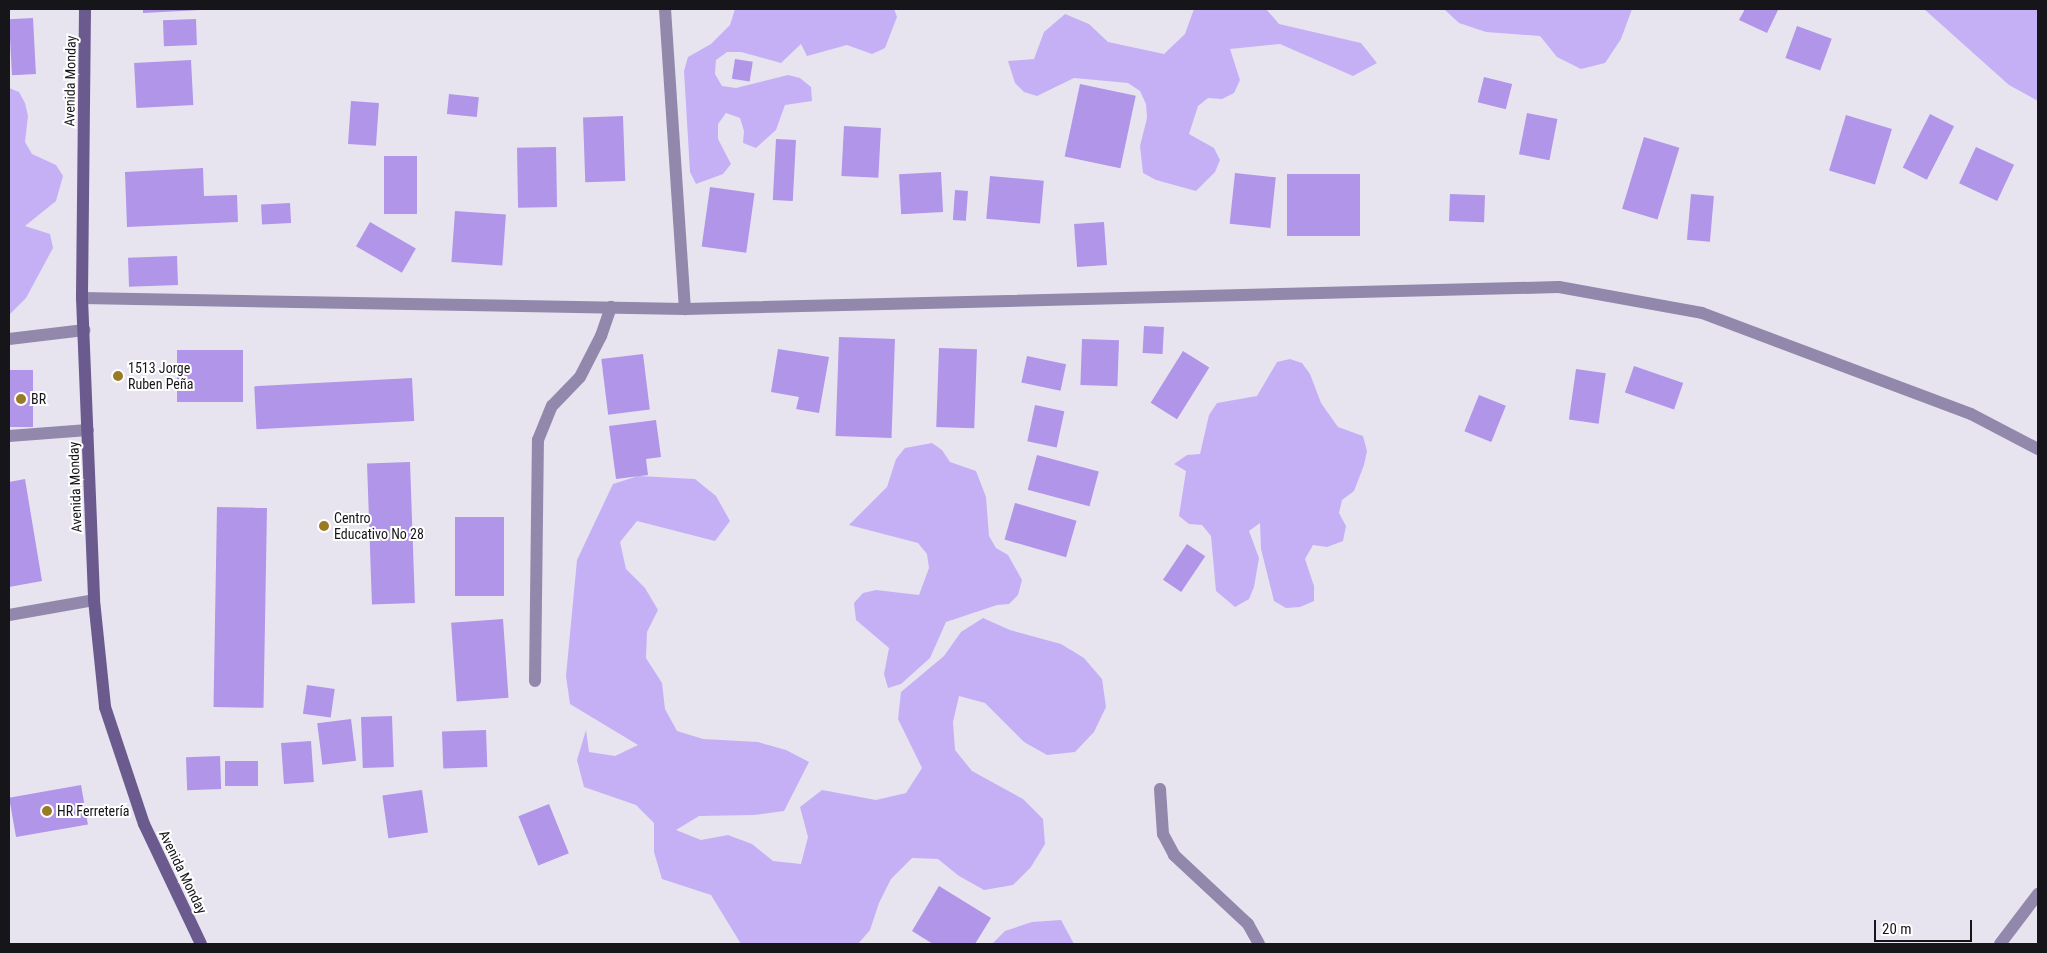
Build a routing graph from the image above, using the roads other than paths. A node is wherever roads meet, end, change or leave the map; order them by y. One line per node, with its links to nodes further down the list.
1 (86, 9): 3 (main road, Avenida Monday)
2 (665, 9): 5 (street)
3 (82, 298): 4 (street); 6 (main road, Avenida Monday)
4 (611, 308): 5 (street); 13 (street)
5 (685, 309): 10 (street)
6 (84, 330): 7 (street); 8 (main road, Avenida Monday)
7 (9, 339)
8 (88, 430): 9 (street); 11 (main road, Avenida Monday)
9 (9, 436)
10 (2038, 448)
11 (94, 600): 12 (street); 16 (main road, Avenida Monday)
12 (9, 615)
13 (535, 681)
14 (1160, 789): 17 (street)
15 (2037, 899): 18 (street)
16 (201, 944)
17 (1259, 944)
18 (2000, 944)

